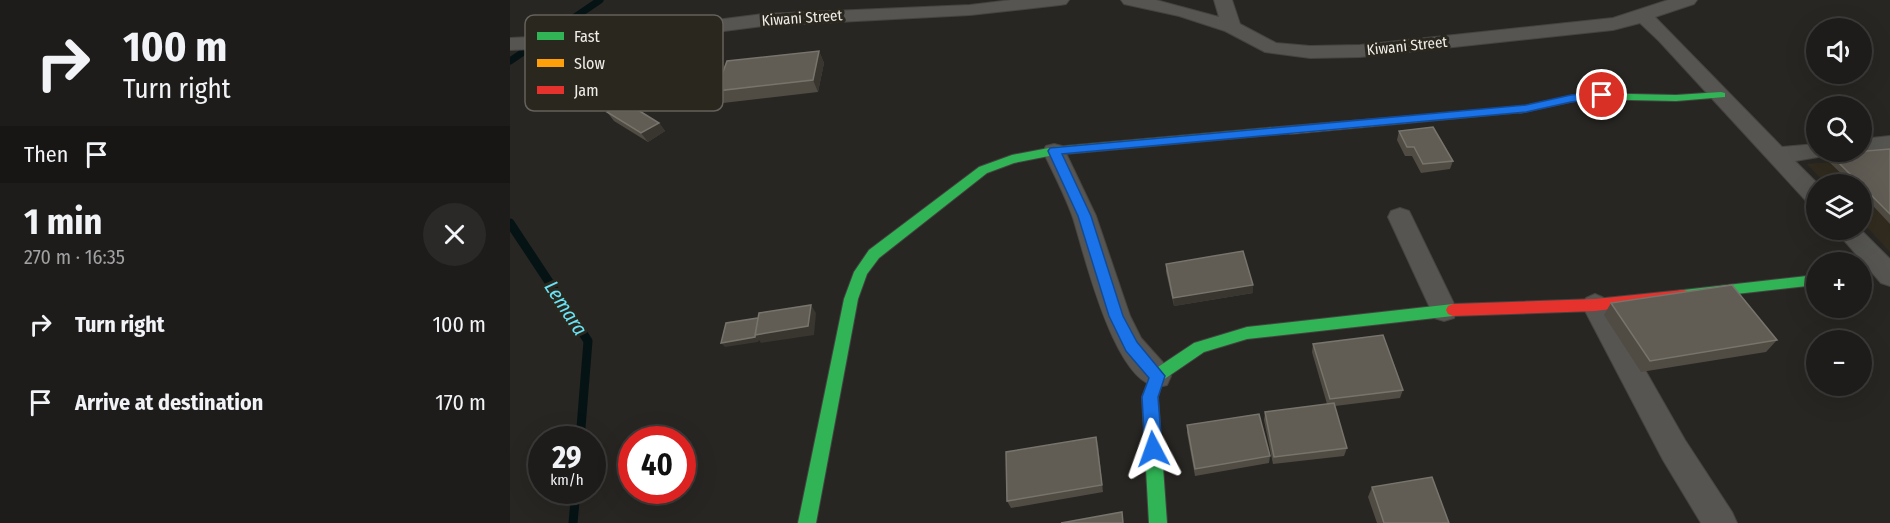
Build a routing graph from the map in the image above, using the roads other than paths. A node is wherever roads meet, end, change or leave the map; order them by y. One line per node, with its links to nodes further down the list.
1 (1060, 0): 6 (street, Kiwani Street)
2 (1130, 0): 7 (street, Kiwani Street)
3 (1222, 0): 7 (street)
4 (1688, 0): 5 (street, Kiwani Street)
5 (1647, 9): 7 (street, Kiwani Street); 8 (street)
6 (723, 25)
7 (1232, 27)
8 (1722, 95): 11 (street); 13 (street)
9 (1890, 143): 10 (street)
10 (1872, 145)
11 (1054, 151): 21 (street); 22 (street)
12 (1806, 152): 13 (street)
13 (1778, 155): 14 (street)
14 (1806, 185)
15 (1400, 217): 20 (street)
16 (1854, 240): 17 (street)
17 (1879, 274)
18 (1806, 281): 19 (street)
19 (1595, 305): 20 (street); 24 (street)
20 (1444, 310): 21 (street)
21 (1157, 376): 23 (street)
22 (807, 523)
23 (1158, 523)
24 (1720, 523)

